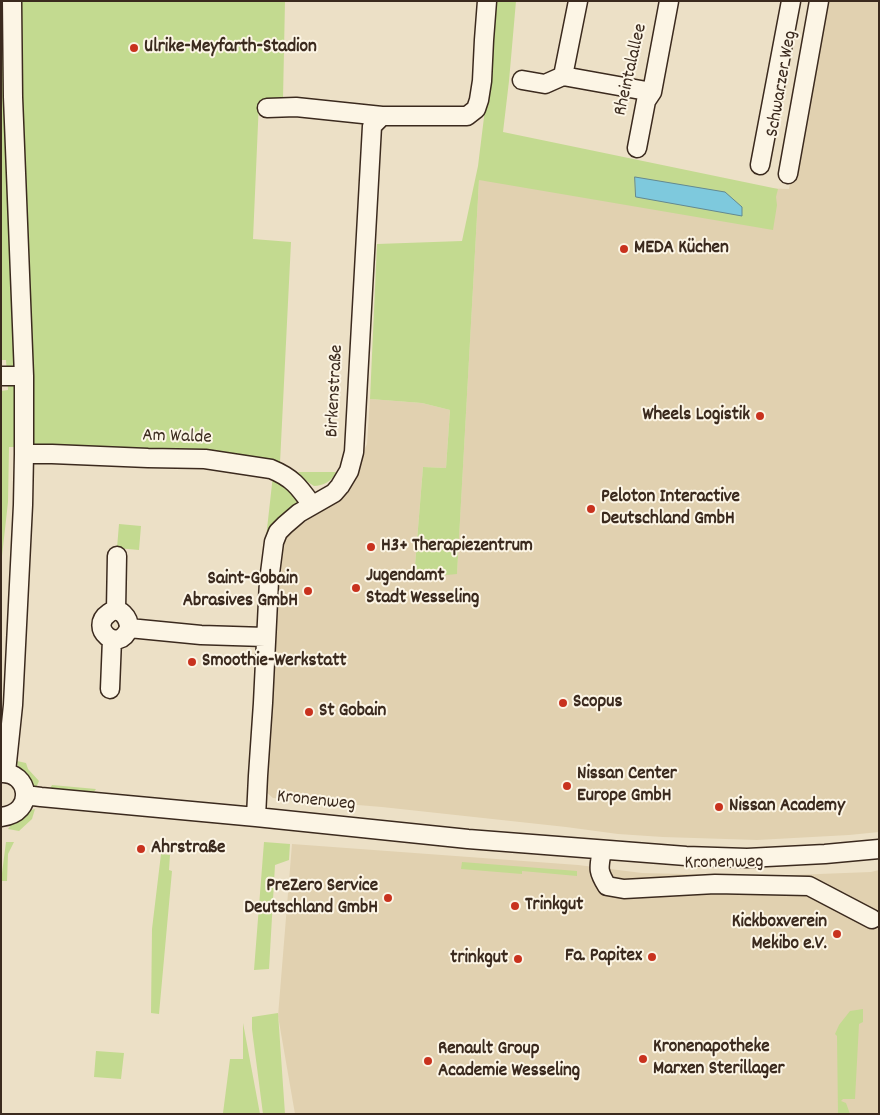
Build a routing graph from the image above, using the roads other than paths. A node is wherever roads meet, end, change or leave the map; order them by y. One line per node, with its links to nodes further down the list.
1 (12, 1): 16 (street)
2 (487, 1): 11 (street)
3 (578, 1): 7 (street)
4 (669, 1): 9 (street, Rheintalallee)
5 (791, 1): 13 (street)
6 (819, 1): 14 (street, Schwarzer Weg)
7 (563, 76): 8 (street); 9 (street)
8 (522, 80)
9 (652, 92): 12 (street, Rheintalallee)
10 (267, 108): 11 (street)
11 (382, 116): 18 (street, Birkenstraße)
12 (637, 148)
13 (760, 165)
14 (788, 174)
15 (1, 376): 16 (street)
16 (24, 376): 17 (street)
17 (24, 454): 18 (street, Am Walde); 25 (street)
18 (312, 505): 22 (street, Birkenstraße)
19 (117, 556): 20 (street)
20 (116, 610): 21 (street); 23 (street)
21 (129, 628): 22 (street); 23 (street)
22 (266, 637): 27 (street, Birkenstraße)
23 (112, 639): 24 (street)
24 (110, 689)
25 (4, 772): 26 (street)
26 (25, 795): 27 (street, Kronenweg); 28 (street)
27 (256, 816): 30 (street, Kronenweg)
28 (1, 817)
29 (879, 849): 30 (street, Kronenweg)
30 (602, 850): 31 (street, Kronenweg)
31 (872, 919)

